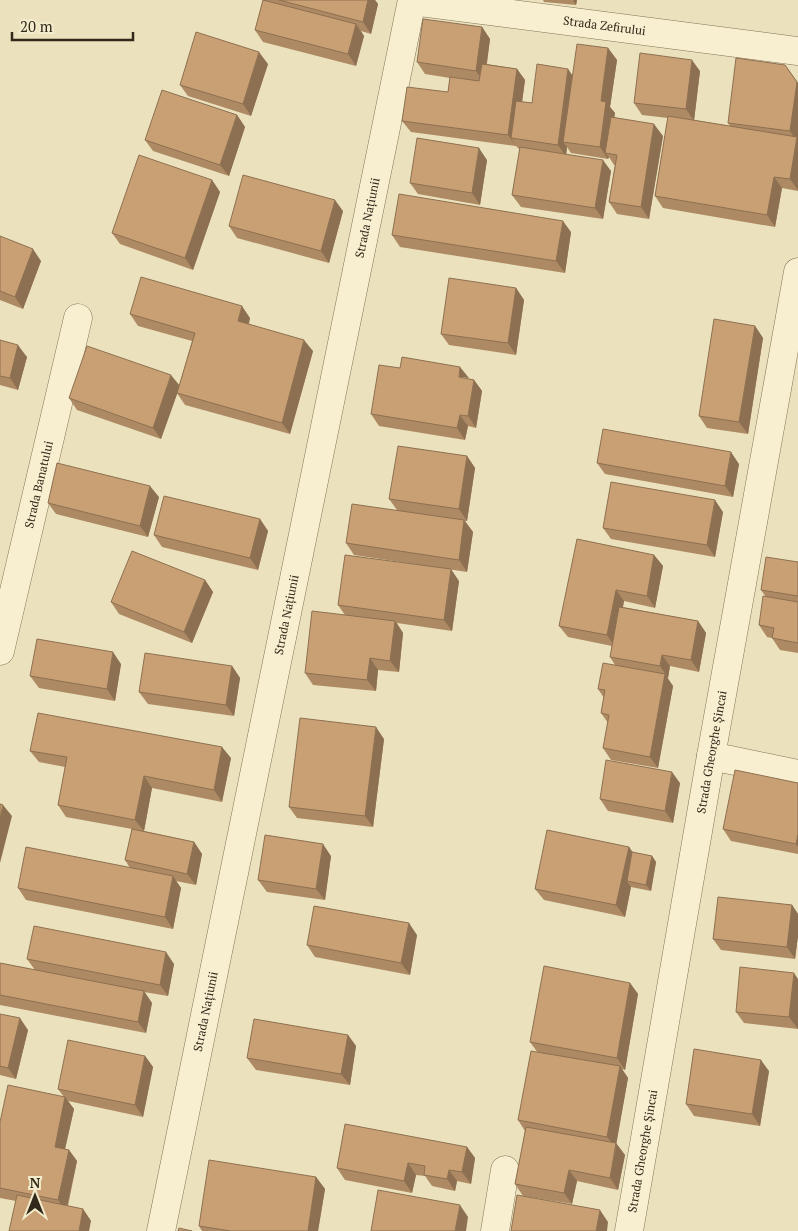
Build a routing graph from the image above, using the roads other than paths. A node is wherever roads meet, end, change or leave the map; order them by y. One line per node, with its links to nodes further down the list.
1 (412, 1): 2 (street, Strada Zefirului); 10 (street, Strada Națiunii)
2 (798, 51)
3 (798, 272): 5 (street, Strada Gheorghe Șincai)
4 (78, 318): 6 (street, Strada Banatului)
5 (788, 376): 7 (street, Strada Gheorghe Șincai)
6 (0, 650)
7 (711, 756): 8 (street); 12 (street, Strada Gheorghe Șincai)
8 (798, 774)
9 (505, 1170): 11 (street)
10 (161, 1231)
11 (495, 1231)
12 (629, 1231)

